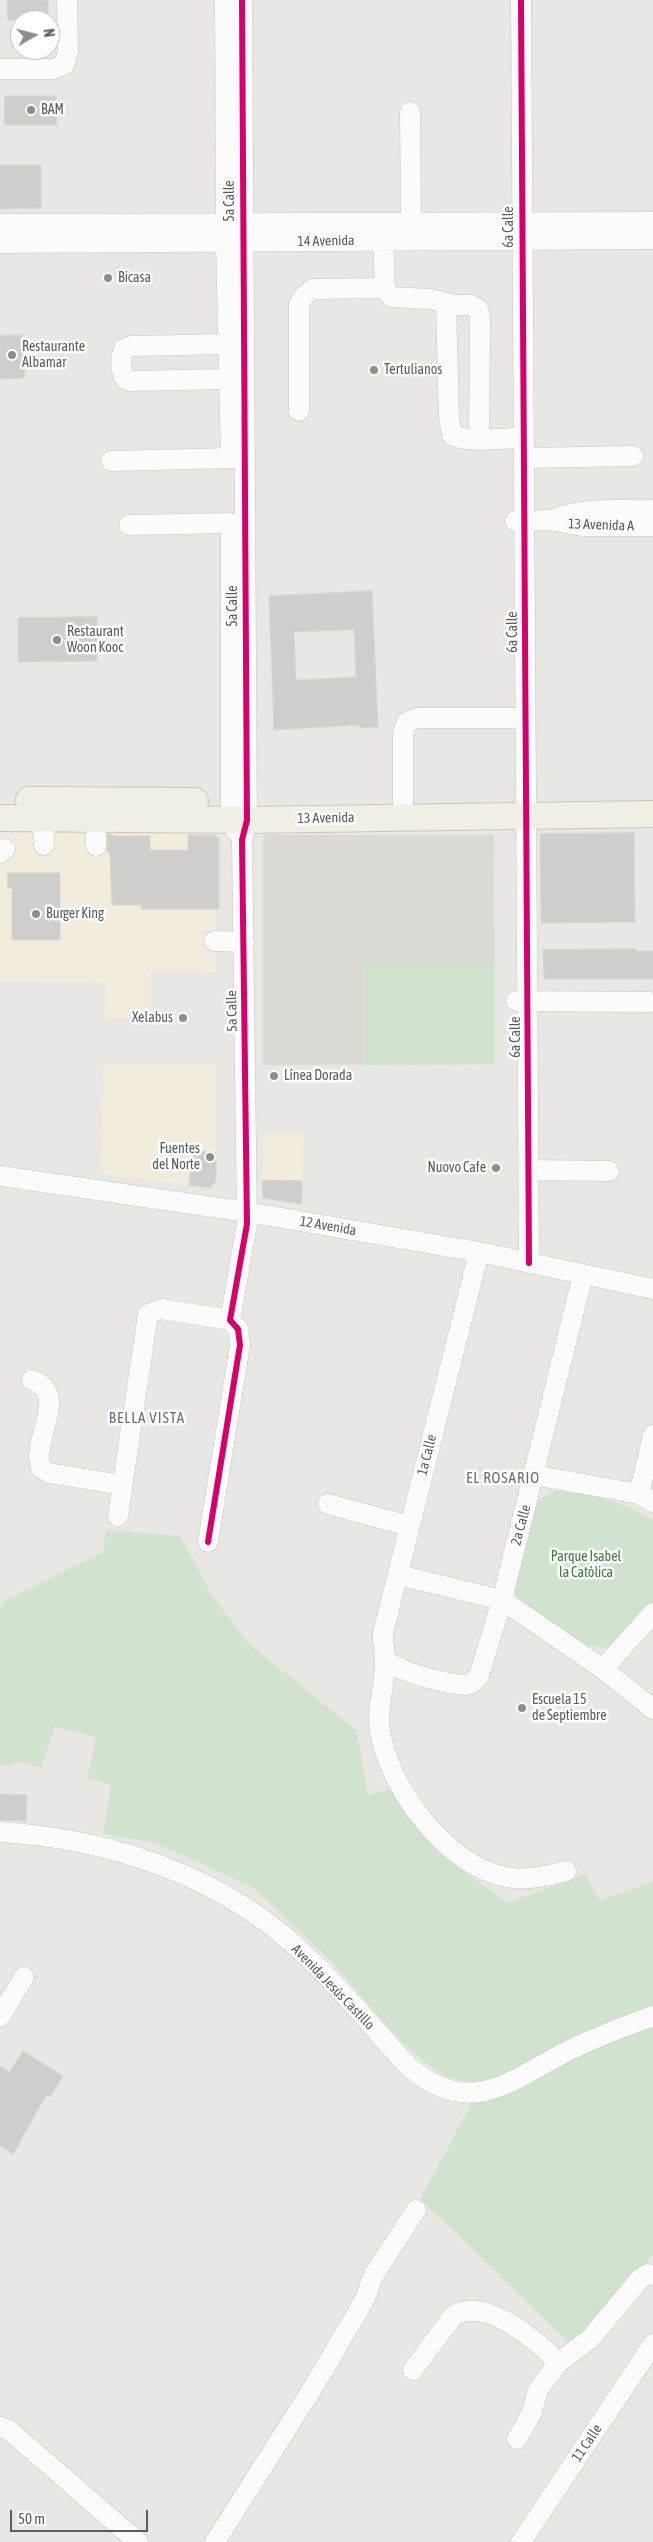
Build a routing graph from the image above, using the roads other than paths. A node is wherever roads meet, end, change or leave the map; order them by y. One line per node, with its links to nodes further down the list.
1 (67, 0): 6 (street)
2 (225, 0): 12 (street, 5a Calle)
3 (242, 0): 12 (street, 5a Calle)
4 (507, 0): 11 (street, 6a Calle)
5 (521, 0): 11 (street, 6a Calle)
6 (0, 69)
7 (410, 112): 9 (street)
8 (653, 222): 11 (street, 14 Avenida)
9 (412, 223): 11 (street, 14 Avenida); 12 (street, 14 Avenida)
10 (0, 224): 12 (street, 14 Avenida)
11 (516, 231): 13 (street, 14 Avenida); 14 (street, 14 Avenida); 21 (street, 6a Calle); 25 (street, 6a Calle)
12 (235, 233): 14 (street, 14 Avenida); 15 (street, 14 Avenida); 18 (street, 5a Calle); 39 (street, 5a Calle)
13 (653, 239)
14 (384, 240): 16 (street)
15 (0, 242)
16 (385, 288): 17 (street); 20 (street)
17 (446, 303): 22 (street); 22 (street)
18 (228, 344): 19 (street, 5a Calle); 19 (street)
19 (229, 379): 24 (street, 5a Calle)
20 (299, 411)
21 (514, 438): 22 (street); 29 (street, 6a Calle)
22 (479, 440)
23 (633, 456): 25 (street)
24 (231, 458): 26 (street); 30 (street, 5a Calle)
25 (525, 458): 29 (street, 6a Calle)
26 (111, 461)
27 (653, 510): 28 (street, 13 Avenida A)
28 (550, 520): 29 (street, 13 Avenida A); 32 (street, 13 Avenida A)
29 (520, 521): 33 (street, 6a Calle); 37 (street, 6a Calle)
30 (231, 523): 31 (street); 39 (street, 5a Calle)
31 (129, 525)
32 (653, 526)
33 (516, 718): 36 (street); 37 (street, 6a Calle)
34 (653, 798): 37 (main road, 13 Avenida)
35 (0, 800): 39 (main road, 13 Avenida)
36 (403, 802): 37 (main road, 13 Avenida); 39 (main road, 13 Avenida)
37 (521, 807): 38 (main road, 13 Avenida); 39 (main road, 13 Avenida); 47 (street, 6a Calle)
38 (653, 814)
39 (239, 817): 42 (main road, 13 Avenida); 46 (street, 5a Calle)
40 (0, 818): 41 (main road, 13 Avenida)
41 (43, 818): 42 (main road, 13 Avenida); 43 (street)
42 (96, 820): 44 (street)
43 (44, 844)
44 (96, 846)
45 (214, 941): 46 (street)
46 (244, 942): 53 (street, 5a Calle)
47 (522, 1001): 48 (street); 49 (street, 6a Calle)
48 (650, 1002)
49 (522, 1100): 50 (street, 6a Calle); 55 (street, 6a Calle)
50 (529, 1170): 51 (street); 55 (street, 6a Calle)
51 (609, 1171)
52 (0, 1176): 53 (street, 12 Avenida)
53 (247, 1212): 54 (street, 12 Avenida); 58 (street, 5a Calle)
54 (479, 1252): 55 (street, 12 Avenida); 66 (street, 1a Calle)
55 (523, 1262): 56 (street, 12 Avenida)
56 (583, 1275): 57 (street, 12 Avenida); 61 (street, 2a Calle)
57 (653, 1289)
58 (230, 1320): 62 (street); 67 (street)
59 (32, 1380): 62 (street)
60 (653, 1435): 63 (street)
61 (534, 1475): 63 (street); 69 (street, 2a Calle)
62 (122, 1485): 65 (street)
63 (646, 1498)
64 (328, 1504): 66 (street)
65 (118, 1516)
66 (409, 1526): 68 (street, 1a Calle)
67 (208, 1542)
68 (398, 1575): 69 (street); 71 (street, 1a Calle)
69 (502, 1600): 71 (street, 2a Calle); 72 (street)
70 (653, 1613): 72 (street)
71 (385, 1659): 75 (street, 1a Calle)
72 (603, 1669): 73 (street)
73 (653, 1709)
74 (2, 1836): 78 (street, Avenida Jesús Castillo)
75 (566, 1871)
76 (24, 1977): 77 (street)
77 (0, 2016)
78 (653, 2016)
79 (416, 2210): 87 (street)
80 (653, 2275): 82 (street)
81 (653, 2344): 88 (street, 11 Calle)
82 (558, 2363): 83 (street); 85 (street)
83 (414, 2370)
84 (1, 2426): 86 (street)
85 (517, 2439)
86 (138, 2542)
87 (215, 2542)
88 (521, 2542)

